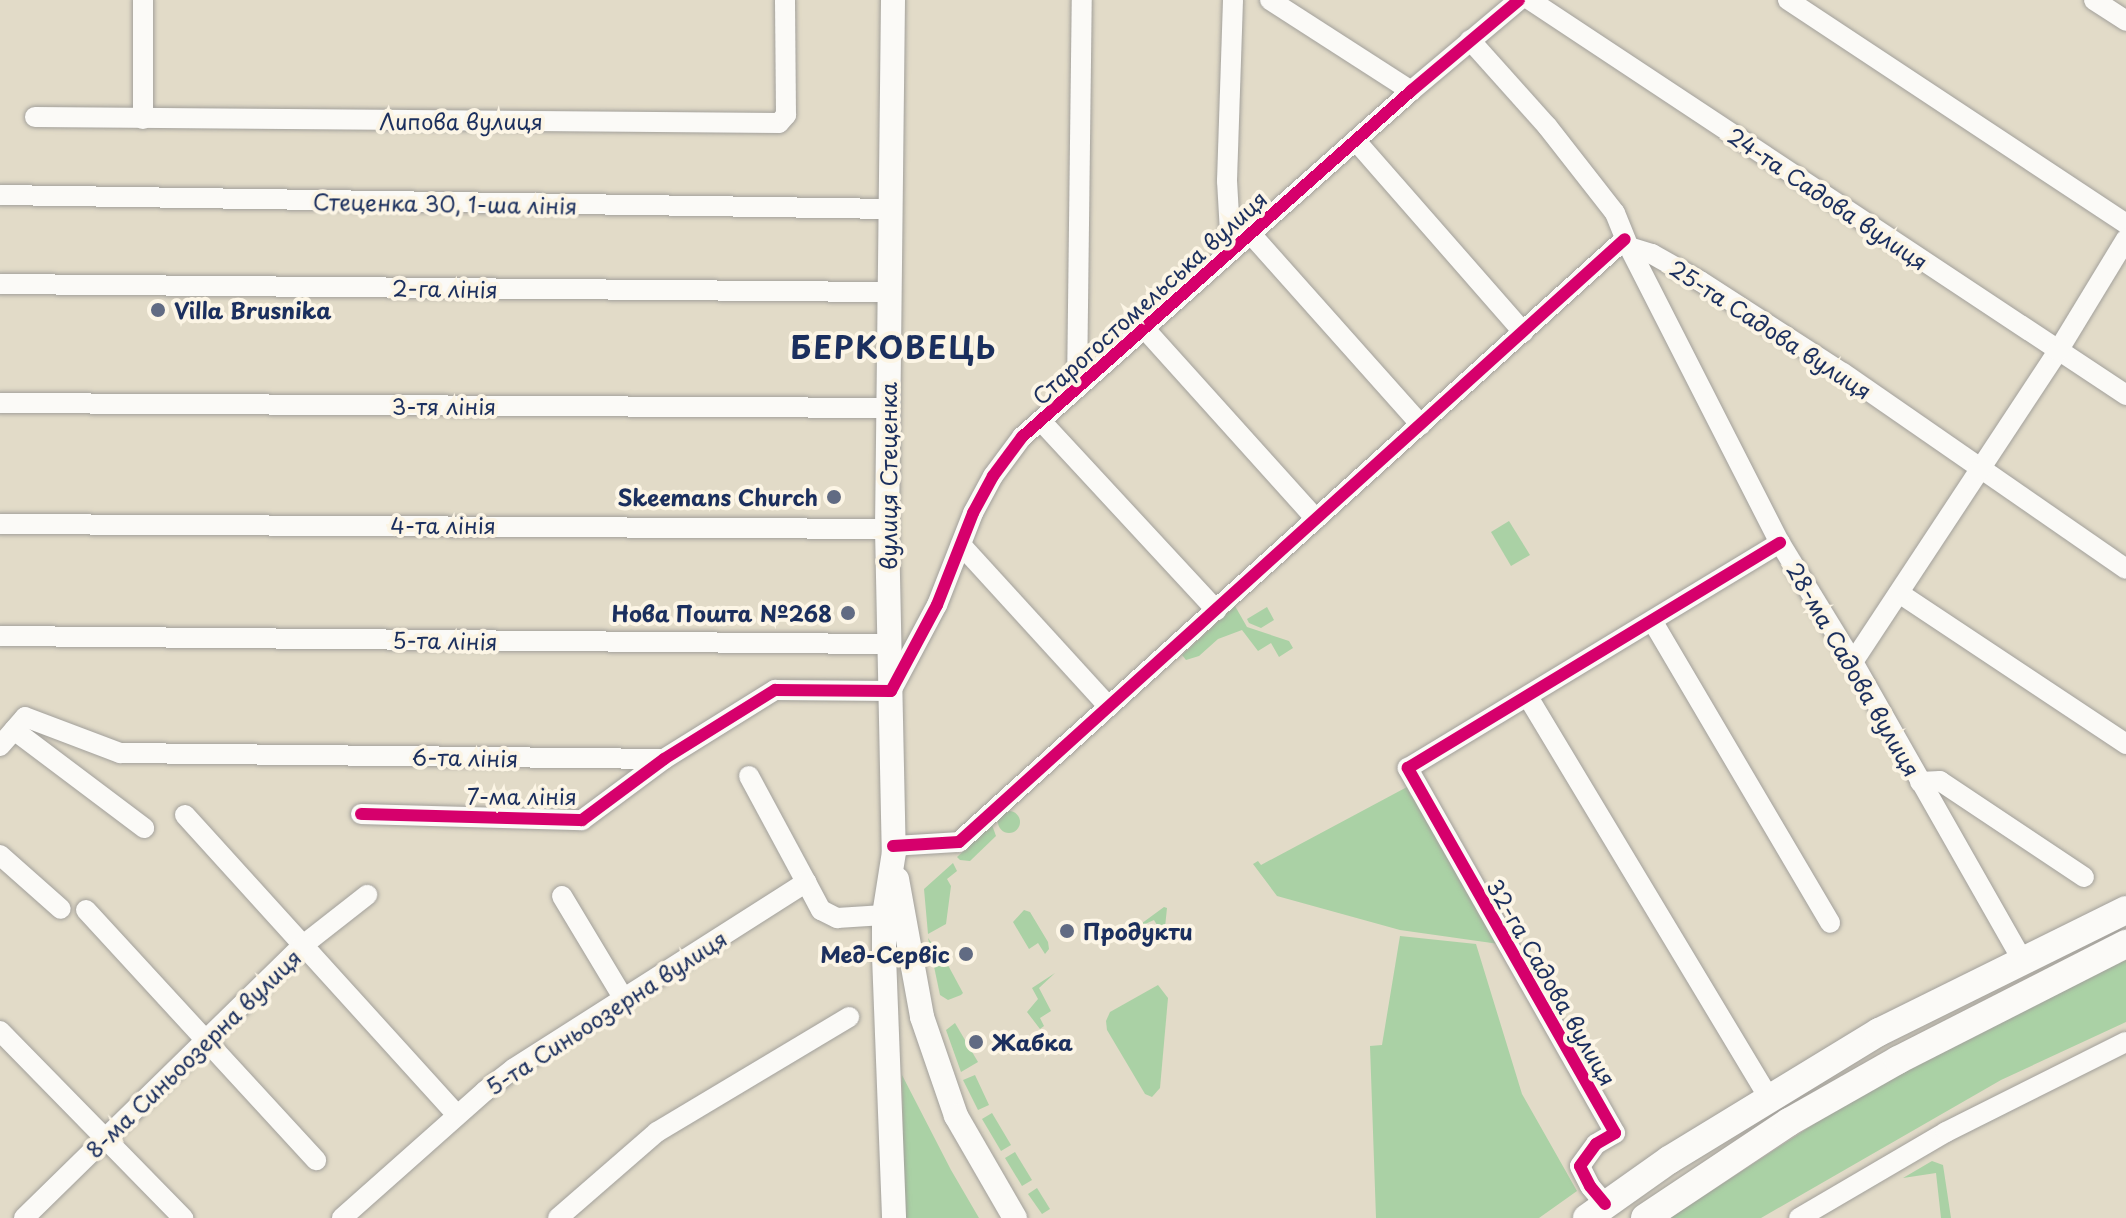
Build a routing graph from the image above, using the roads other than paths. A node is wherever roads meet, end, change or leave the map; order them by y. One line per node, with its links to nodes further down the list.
1 (143, 0): 15 (street)
2 (785, 0): 15 (street, Липова вулиця)
3 (893, 0): 18 (main road, вулиця Стеценка)
4 (1082, 0): 29 (street)
5 (1233, 0): 23 (street)
6 (1270, 0): 13 (street)
7 (1519, 0): 12 (street, Старогостомельська вулиця)
8 (1530, 0): 28 (street, 24-та Садова вулиця)
9 (1788, 0): 19 (street)
10 (2094, 0): 11 (street)
11 (2126, 21)
12 (1470, 40): 13 (street, Старогостомельська вулиця); 22 (street)
13 (1411, 91): 16 (street, Старогостомельська вулиця)
14 (35, 117): 15 (street, Липова вулиця)
15 (143, 119)
16 (1356, 141): 20 (street, Старогостомельська вулиця); 27 (street)
17 (0, 195): 18 (street, Стеценка 30, 1-ша лінія)
18 (891, 209): 25 (main road, вулиця Стеценка)
19 (2126, 224)
20 (1250, 233): 23 (street, Старогостомельська вулиця); 34 (street)
21 (2126, 239): 28 (street)
22 (1627, 243): 27 (street); 35 (street, 25-та Садова вулиця); 39 (street, 28-ма Садова вулиця)
23 (1231, 250): 26 (street, Старогостомельська вулиця)
24 (0, 284): 25 (street, 2-га лінія)
25 (890, 292): 32 (main road, вулиця Стеценка)
26 (1144, 328): 29 (street, Старогостомельська вулиця); 36 (street)
27 (1523, 332): 34 (street)
28 (2058, 351): 30 (street, 24-та Садова вулиця); 35 (street)
29 (1077, 388): 33 (street, Старогостомельська вулиця)
30 (2126, 395)
31 (0, 403): 32 (street, 3-тя лінія)
32 (888, 408): 38 (main road, вулиця Стеценка)
33 (1041, 421): 40 (street, Старогостомельська вулиця); 43 (street)
34 (1421, 425): 36 (street)
35 (1981, 470): 41 (street, 25-та Садова вулиця); 42 (street)
36 (1316, 519): 43 (street)
37 (0, 524): 38 (street, 4-та лінія)
38 (887, 529): 46 (main road, вулиця Стеценка)
39 (1780, 543): 44 (street); 47 (street, 28-ма Садова вулиця)
40 (961, 545): 48 (street, Старогостомельська вулиця); 50 (street)
41 (2126, 569)
42 (1899, 593): 47 (street); 52 (street)
43 (1216, 610): 50 (street)
44 (1653, 622): 49 (street); 69 (street)
45 (0, 636): 46 (street, 5-та лінія)
46 (890, 644): 48 (main road, вулиця Стеценка)
47 (1853, 662): 55 (street, 28-ма Садова вулиця)
48 (891, 691): 53 (street); 59 (main road, вулиця Стеценка)
49 (1528, 697): 78 (street); 82 (street, 32-га Садова вулиця)
50 (1109, 707): 59 (street)
51 (13, 731): 53 (street, 6-та лінія); 58 (street)
52 (2126, 744)
53 (664, 759): 56 (street, 7-ма лінія)
54 (749, 776): 62 (street)
55 (1920, 782): 61 (street); 72 (street, 28-ма Садова вулиця)
56 (361, 814)
57 (185, 815): 71 (street)
58 (144, 828)
59 (893, 851): 68 (main road, вулиця Стеценка); 88 (main road, вулиця Стеценка)
60 (0, 855): 65 (street)
61 (2084, 877)
62 (806, 882): 68 (street); 73 (street, 5-та Синьоозерна вулиця)
63 (367, 895): 71 (street, 8-ма Синьоозерна вулиця)
64 (562, 896): 73 (street)
65 (61, 909)
66 (86, 910): 76 (street)
67 (2126, 910): 72 (highway)
68 (884, 915): 87 (main road, вулиця Стеценка)
69 (1830, 923)
70 (2126, 944): 89 (highway)
71 (302, 946): 76 (street, 8-ма Синьоозерна вулиця); 79 (street)
72 (2022, 959): 78 (highway)
73 (624, 999): 79 (street, 5-та Синьоозерна вулиця)
74 (849, 1017): 86 (street)
75 (0, 1031): 80 (street)
76 (205, 1040): 80 (street, 8-ма Синьоозерна вулиця); 81 (street)
77 (2126, 1042): 90 (street)
78 (1768, 1097): 82 (highway)
79 (457, 1115): 85 (street, 5-та Синьоозерна вулиця)
80 (105, 1139): 83 (street, 8-ма Синьоозерна вулиця); 84 (street)
81 (316, 1160)
82 (1596, 1211)
83 (24, 1218)
84 (183, 1218)
85 (342, 1218)
86 (558, 1218)
87 (894, 1218)
88 (1015, 1218)
89 (1645, 1218)
90 (1799, 1218)

